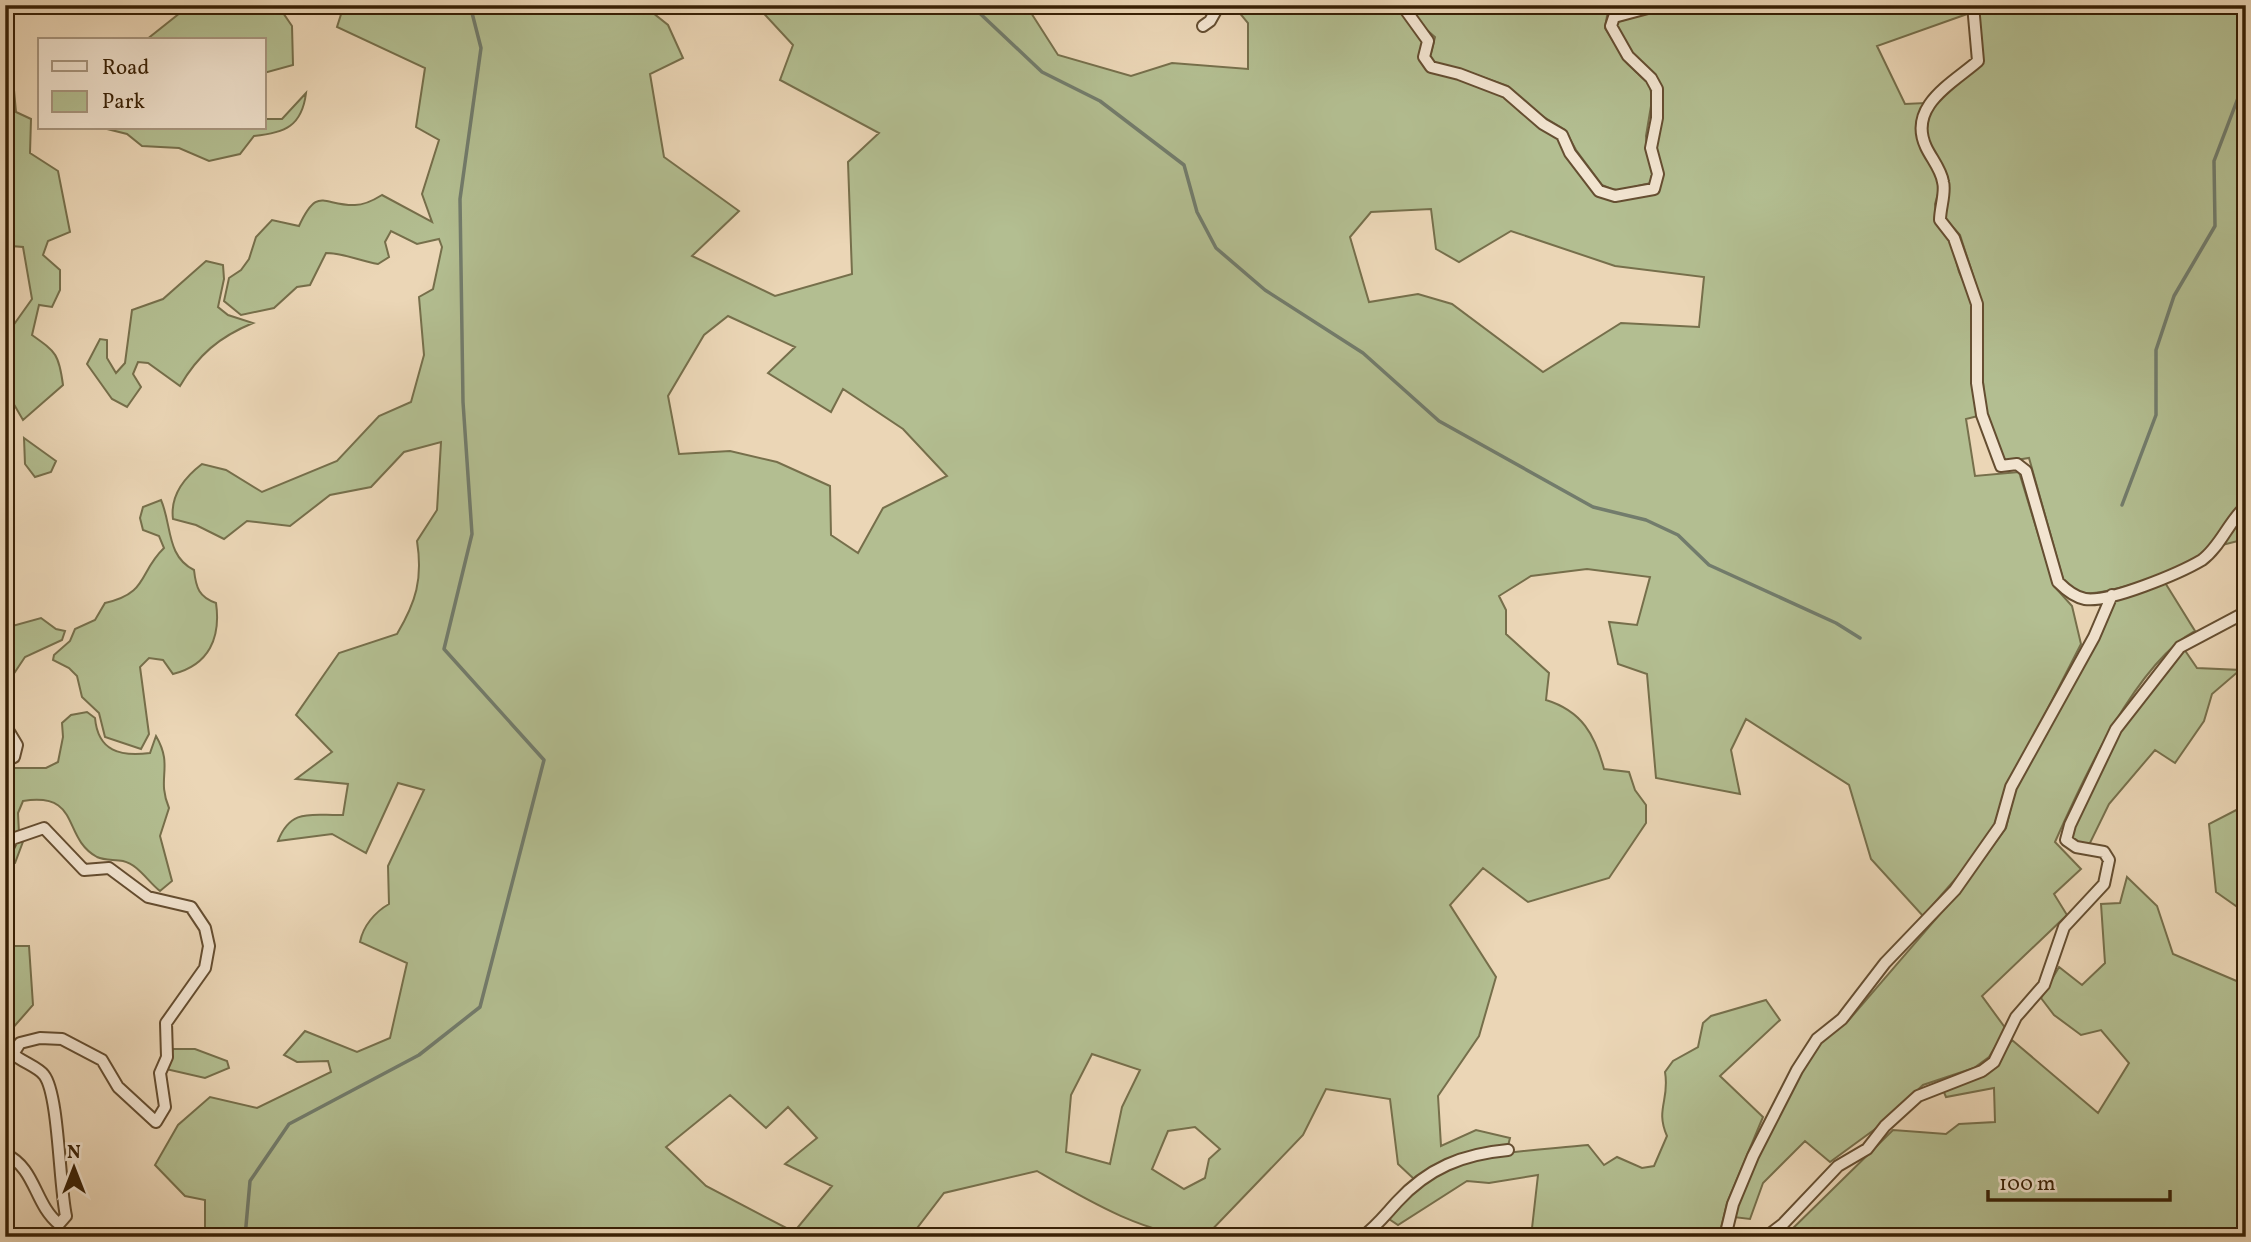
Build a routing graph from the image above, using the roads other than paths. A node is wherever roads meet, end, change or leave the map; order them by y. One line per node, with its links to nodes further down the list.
1 (1219, 5): 5 (street)
2 (1402, 5): 3 (street)
3 (1659, 5)
4 (1973, 5): 7 (street)
5 (1203, 26)
6 (2246, 506): 7 (street)
7 (2112, 595): 17 (street)
8 (2246, 612): 18 (street)
9 (5, 725): 10 (street)
10 (5, 761)
11 (5, 854): 13 (street)
12 (1508, 1150): 16 (street)
13 (5, 1154)
14 (5, 1222): 15 (street)
15 (11, 1237)
16 (1362, 1237)
17 (1726, 1237)
18 (1766, 1237)

